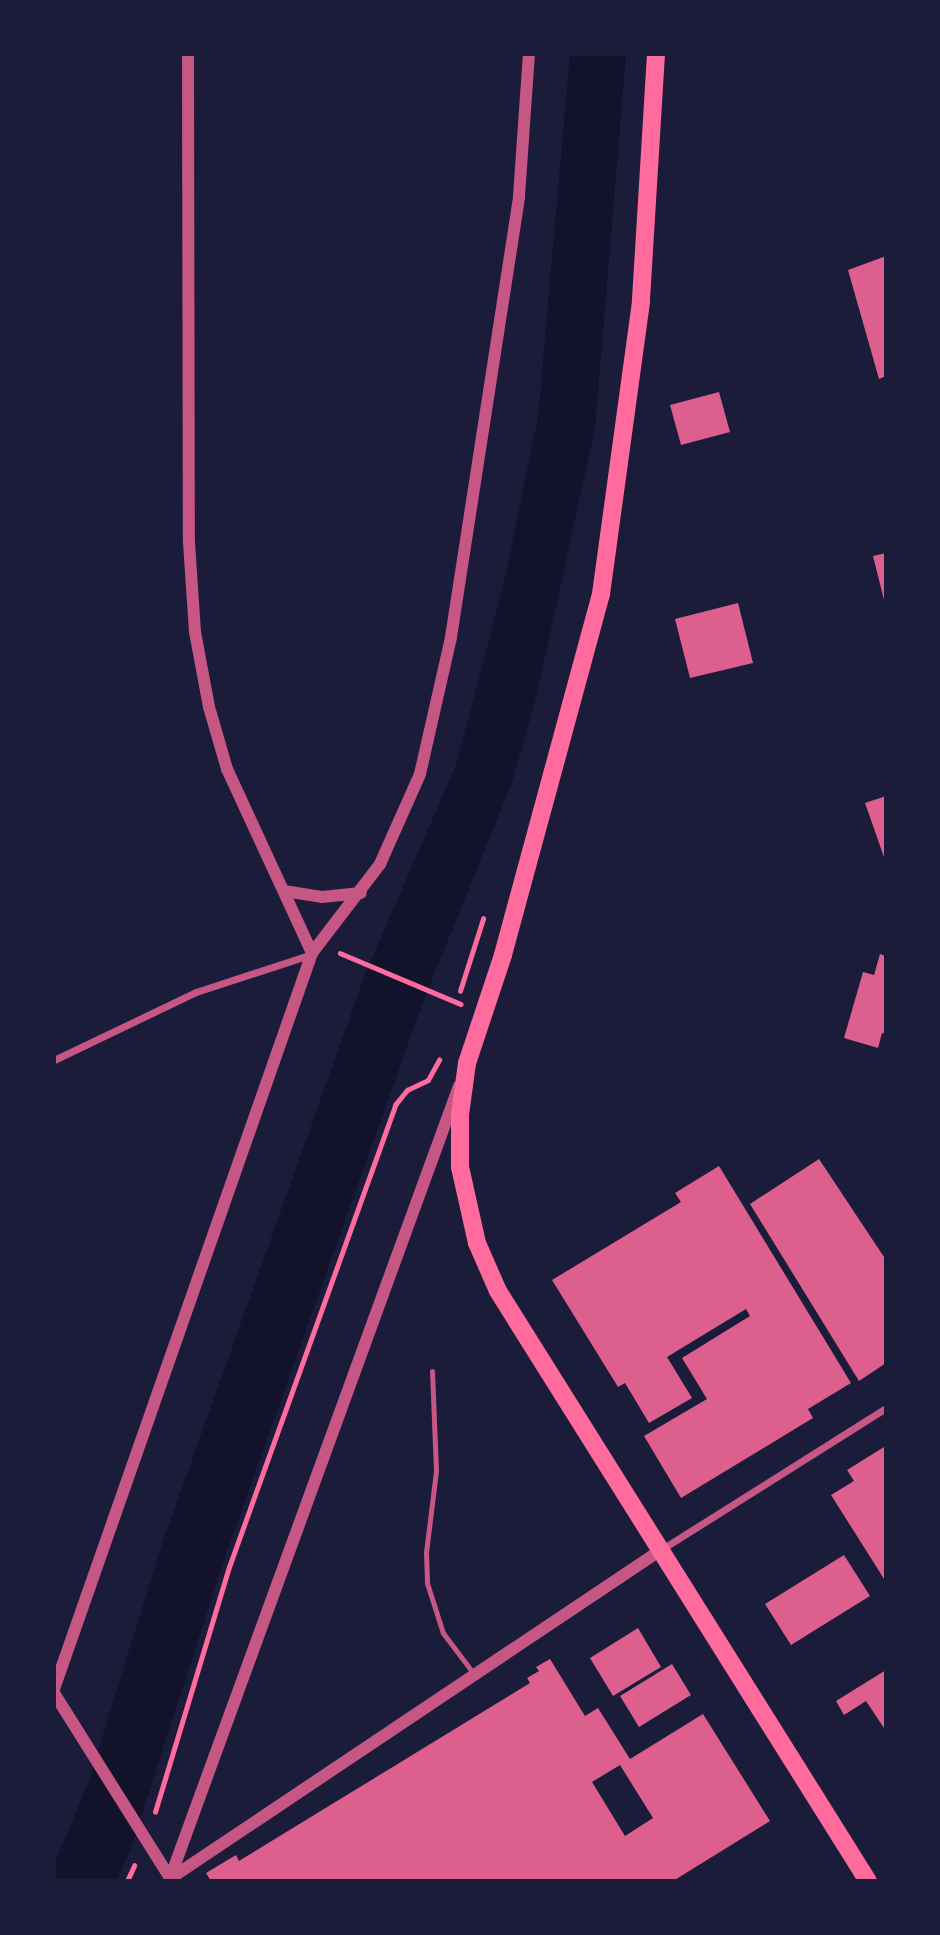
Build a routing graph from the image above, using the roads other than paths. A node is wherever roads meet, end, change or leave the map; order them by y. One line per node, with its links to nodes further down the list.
1 (188, 54): 4 (street)
2 (529, 54): 5 (street)
3 (656, 54): 8 (main road)
4 (284, 891): 5 (street); 6 (street)
5 (361, 893): 6 (street)
6 (312, 953): 7 (street); 13 (street)
7 (54, 1059)
8 (467, 1063): 11 (main road); 14 (street)
9 (432, 1371): 12 (lane)
10 (886, 1408): 11 (street)
11 (661, 1550): 12 (street); 15 (main road)
12 (474, 1674): 14 (street)
13 (54, 1691): 14 (street)
14 (171, 1880)
15 (868, 1881)

